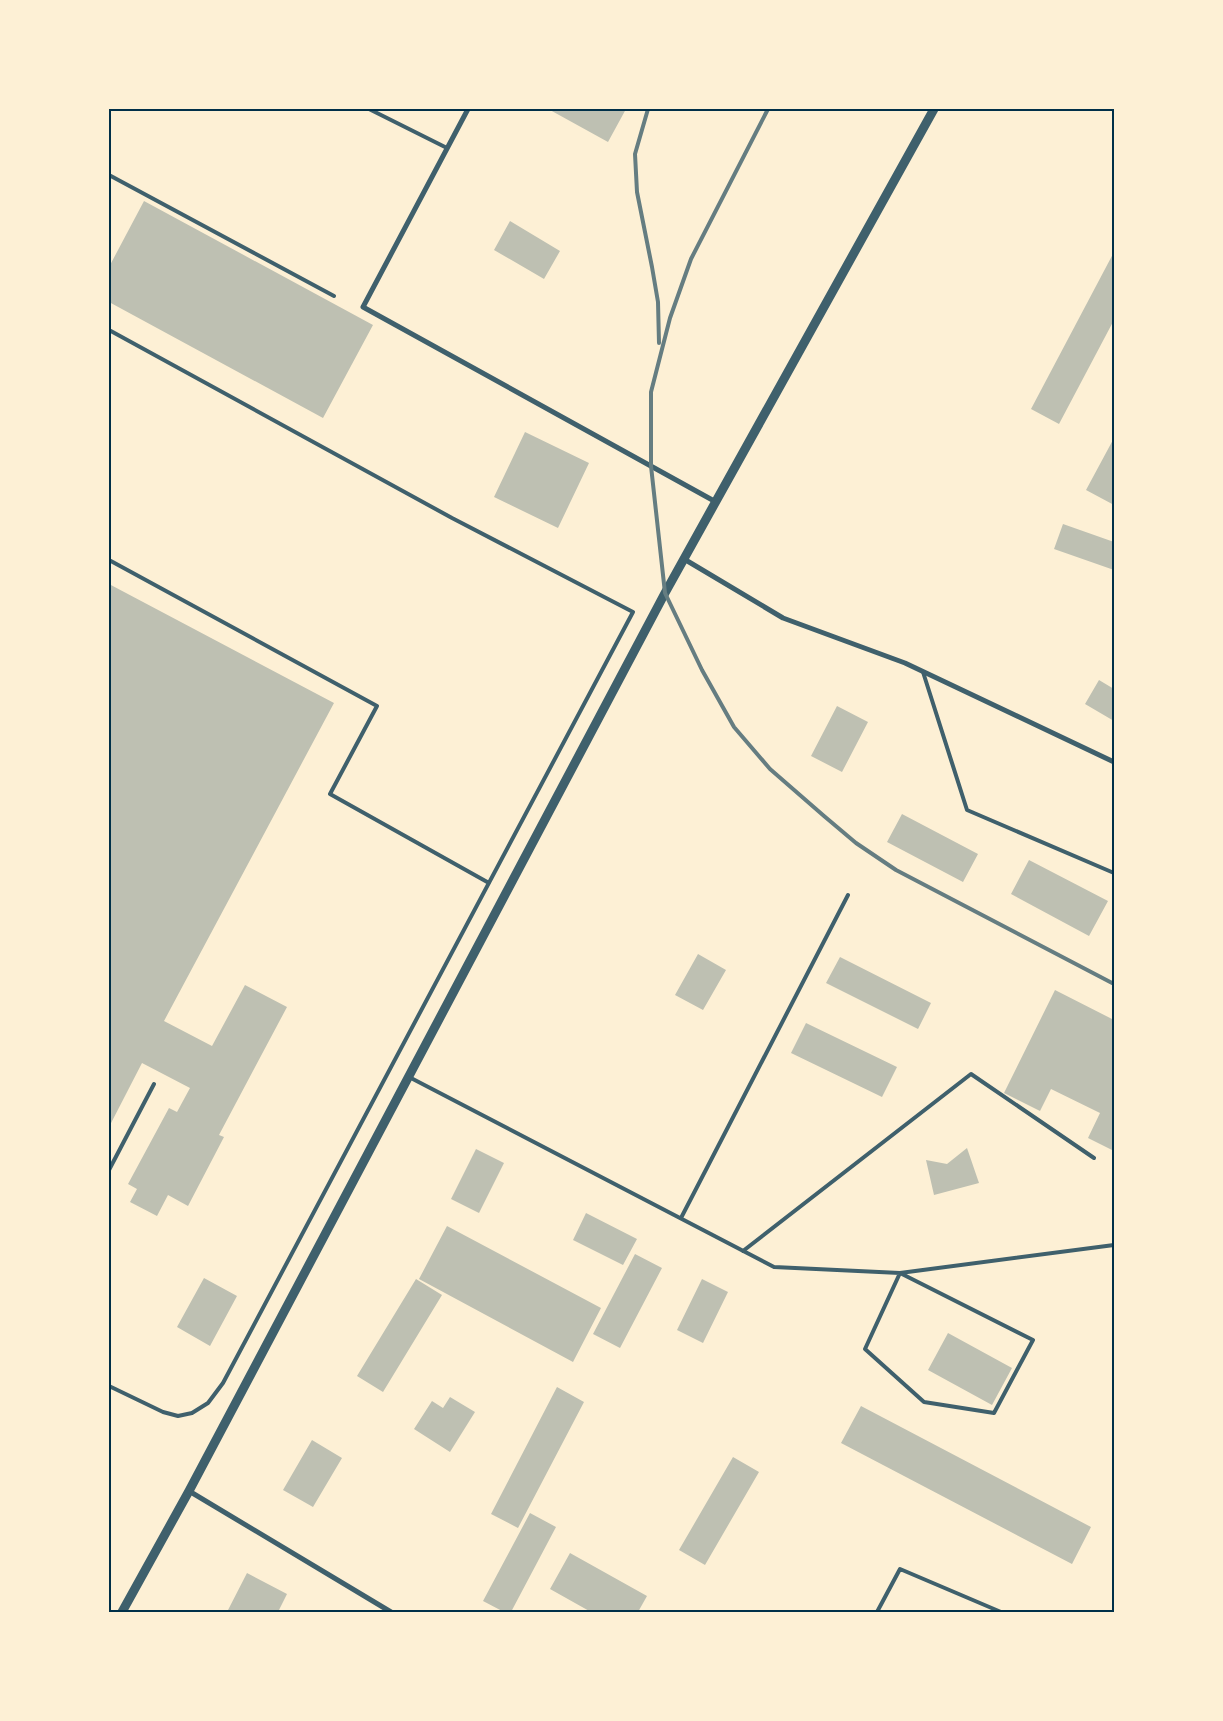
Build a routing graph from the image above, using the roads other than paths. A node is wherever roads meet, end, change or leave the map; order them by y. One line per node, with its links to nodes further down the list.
1 (369, 109): 4 (lane)
2 (468, 109): 4 (street)
3 (934, 109): 8 (street)
4 (447, 148): 8 (street)
5 (109, 175): 6 (lane)
6 (334, 296)
7 (109, 330): 14 (lane)
8 (716, 502): 9 (street)
9 (684, 559): 11 (street); 16 (street)
10 (109, 560): 14 (lane)
11 (923, 672): 12 (street); 13 (lane)
12 (1114, 762)
13 (1114, 873)
14 (489, 883): 24 (lane)
15 (848, 894): 20 (lane)
16 (409, 1078): 20 (lane); 25 (street)
17 (154, 1084): 19 (lane)
18 (1094, 1158): 22 (lane)
19 (109, 1170)
20 (681, 1218): 22 (lane)
21 (1114, 1245): 23 (lane)
22 (743, 1250): 23 (lane)
23 (900, 1273): 23 (lane)
24 (109, 1386)
25 (189, 1491): 26 (street); 27 (street)
26 (122, 1612)
27 (391, 1612)
28 (877, 1612): 29 (lane)
29 (1001, 1612)

